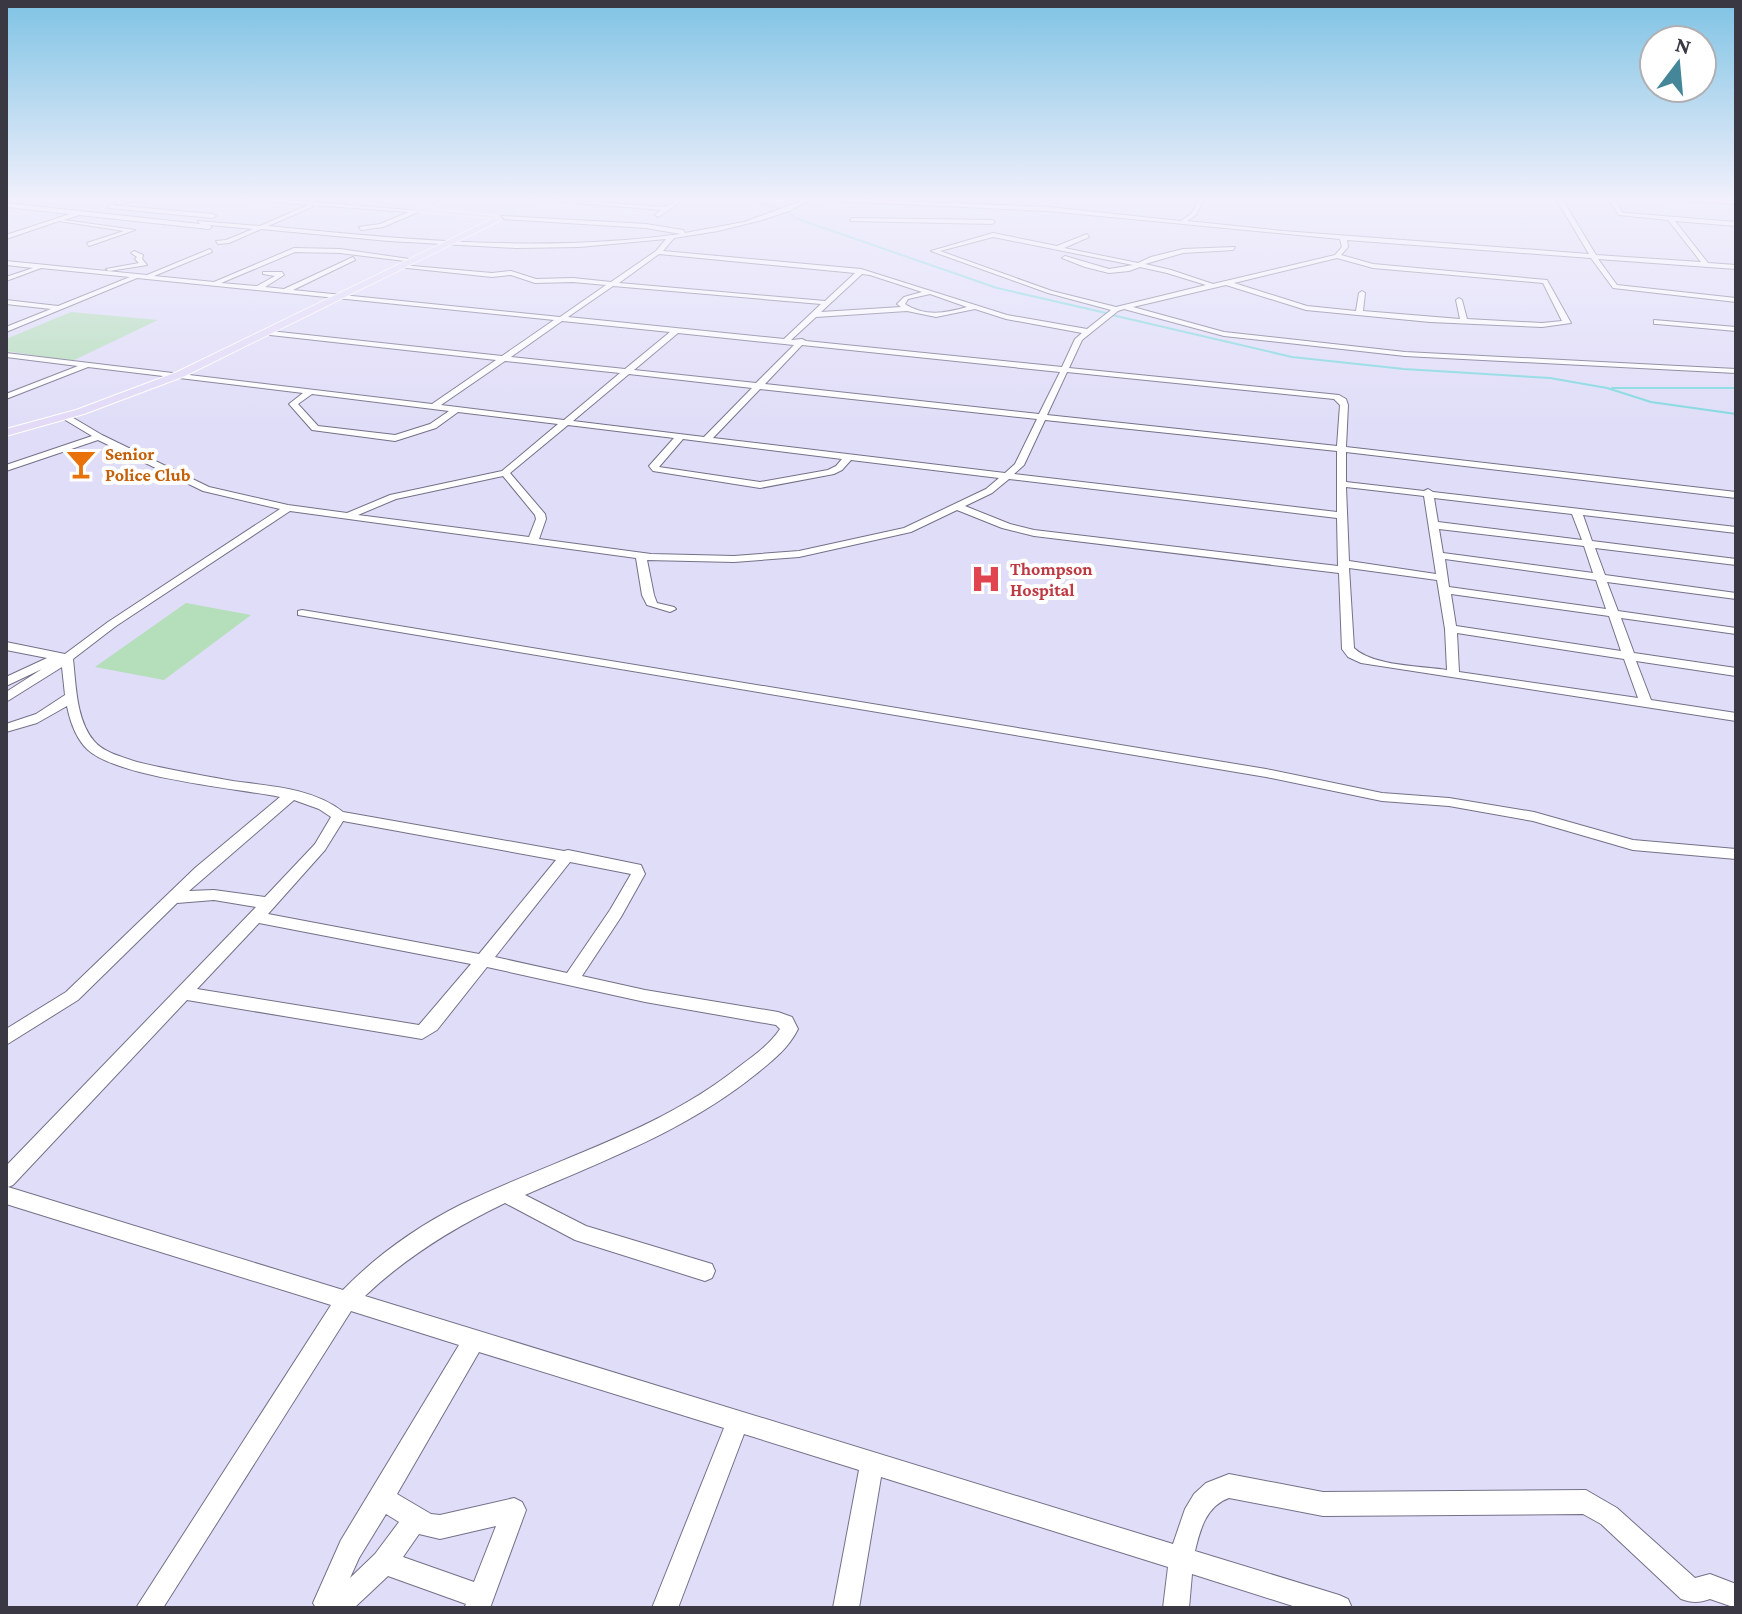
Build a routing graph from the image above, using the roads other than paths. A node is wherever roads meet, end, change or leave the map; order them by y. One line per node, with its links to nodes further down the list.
1 (98, 272): 19 (street)
2 (154, 272): 19 (street)
3 (218, 272): 21 (street)
4 (240, 272): 23 (street)
5 (264, 272): 26 (street)
6 (266, 272): 18 (street)
7 (324, 272): 20 (street)
8 (390, 272): 31 (main road)
9 (462, 272): 24 (street)
10 (629, 272): 24 (street)
11 (860, 272): 35 (street)
12 (865, 272): 29 (street)
13 (994, 272): 38 (street)
14 (1166, 272): 25 (street)
15 (1267, 272): 22 (street)
16 (1445, 272): 43 (street)
17 (1603, 272): 33 (street)
18 (281, 275): 20 (street); 27 (street)
19 (142, 277): 21 (street); 36 (street)
20 (311, 278): 28 (street)
21 (195, 282): 23 (street)
22 (1225, 282): 25 (street); 40 (street)
23 (212, 284): 26 (street)
24 (612, 284): 35 (street); 42 (street)
25 (1212, 285): 38 (street)
26 (234, 286): 27 (street)
27 (258, 288): 28 (street)
28 (285, 291): 31 (street)
29 (931, 292): 37 (street); 39 (street)
30 (1362, 293): 40 (street)
31 (342, 295): 42 (street); 49 (main road)
32 (1459, 300): 43 (street)
33 (1736, 300)
34 (6, 302): 36 (street)
35 (828, 303): 41 (street)
36 (64, 306): 46 (street)
37 (974, 307): 39 (street); 48 (street)
38 (1120, 308): 48 (street); 54 (street)
39 (908, 309): 41 (street)
40 (1359, 314): 43 (street)
41 (815, 315): 51 (street)
42 (561, 318): 47 (street); 57 (street)
43 (1464, 321)
44 (1657, 322): 45 (street)
45 (1736, 329)
46 (6, 330)
47 (677, 330): 51 (street); 61 (street)
48 (1086, 331): 59 (street)
49 (270, 333): 57 (street); 62 (main road)
50 (1362, 337): 54 (street)
51 (787, 340): 52 (street)
52 (802, 341): 59 (street); 63 (street)
53 (1425, 344): 56 (street)
54 (1360, 348): 56 (street)
55 (6, 355): 58 (street)
56 (1428, 356): 60 (street)
57 (500, 359): 61 (street); 66 (street)
58 (89, 365): 62 (street); 65 (street)
59 (1064, 369): 69 (street); 75 (street)
60 (1736, 371)
61 (626, 372): 63 (street); 70 (street)
62 (181, 374): 64 (street); 68 (main road)
63 (758, 386): 69 (street); 74 (street)
64 (311, 391): 66 (street); 67 (street)
65 (6, 397)
66 (434, 406): 67 (street)
67 (457, 409): 70 (street)
68 (65, 416): 71 (main road); 73 (street)
69 (1041, 417): 75 (street); 79 (street)
70 (564, 423): 72 (street); 78 (street)
71 (8, 432)
72 (681, 436): 74 (street); 76 (street)
73 (99, 437): 77 (street); 85 (street)
74 (707, 439): 76 (street)
75 (1340, 449): 80 (street); 82 (street)
76 (848, 457): 79 (street)
77 (6, 468)
78 (505, 473): 83 (street); 91 (street)
79 (1008, 475): 84 (street); 87 (street)
80 (1342, 484): 81 (street); 87 (street)
81 (1428, 492): 86 (street); 90 (street)
82 (1736, 495)
83 (376, 505): 88 (street); 89 (street)
84 (959, 507): 98 (street); 100 (street)
85 (288, 508): 88 (street); 111 (street)
86 (1576, 510): 92 (street); 96 (street)
87 (1343, 513): 100 (street)
88 (349, 515): 89 (street)
89 (375, 518): 93 (street)
90 (1434, 525): 96 (street); 97 (street)
91 (537, 527): 93 (street); 94 (street)
92 (1732, 529): 95 (street)
93 (505, 537): 94 (street)
94 (533, 541): 98 (street)
95 (1736, 541)
96 (1591, 544): 99 (street); 101 (street)
97 (1438, 555): 101 (street); 102 (street)
98 (641, 556): 104 (street)
99 (1736, 562)
100 (1344, 567): 102 (street); 113 (street)
101 (1600, 575): 103 (street); 106 (street)
102 (1444, 584): 106 (street); 107 (street)
103 (1736, 596)
104 (670, 609)
105 (302, 613): 122 (street)
106 (1615, 615): 108 (street); 110 (street)
107 (1451, 629): 110 (street); 113 (street)
108 (1736, 631)
109 (6, 646): 111 (street)
110 (1631, 656): 112 (street); 117 (street)
111 (64, 657): 114 (street); 115 (street); 116 (street)
112 (1736, 672)
113 (1453, 673): 117 (street)
114 (6, 682)
115 (70, 697): 119 (street); 120 (street)
116 (6, 698)
117 (1646, 704): 118 (street)
118 (1736, 717)
119 (6, 728)
120 (291, 795): 121 (street); 124 (street)
121 (339, 816): 123 (street); 125 (street)
122 (1736, 854)
123 (568, 855): 127 (street); 128 (street)
124 (173, 898): 125 (street); 130 (street)
125 (268, 903): 126 (street)
126 (255, 917): 127 (street); 129 (street)
127 (485, 961): 128 (street); 129 (street)
128 (571, 979): 132 (street)
129 (183, 993): 131 (street)
130 (6, 1038)
131 (6, 1179)
132 (505, 1194): 134 (street); 135 (street)
133 (6, 1195): 135 (street)
134 (705, 1271)
135 (345, 1302): 136 (street); 145 (street)
136 (473, 1341): 137 (street); 139 (street)
137 (737, 1423): 138 (street); 146 (street)
138 (872, 1463): 141 (street); 147 (street)
139 (382, 1498): 140 (street); 142 (street)
140 (414, 1521): 142 (street); 144 (street)
141 (1180, 1560): 143 (street); 148 (street); 149 (street)
142 (384, 1563): 144 (street)
143 (1736, 1596)
144 (479, 1602)
145 (149, 1608)
146 (665, 1608)
147 (846, 1608)
148 (1176, 1608)
149 (1339, 1608)

